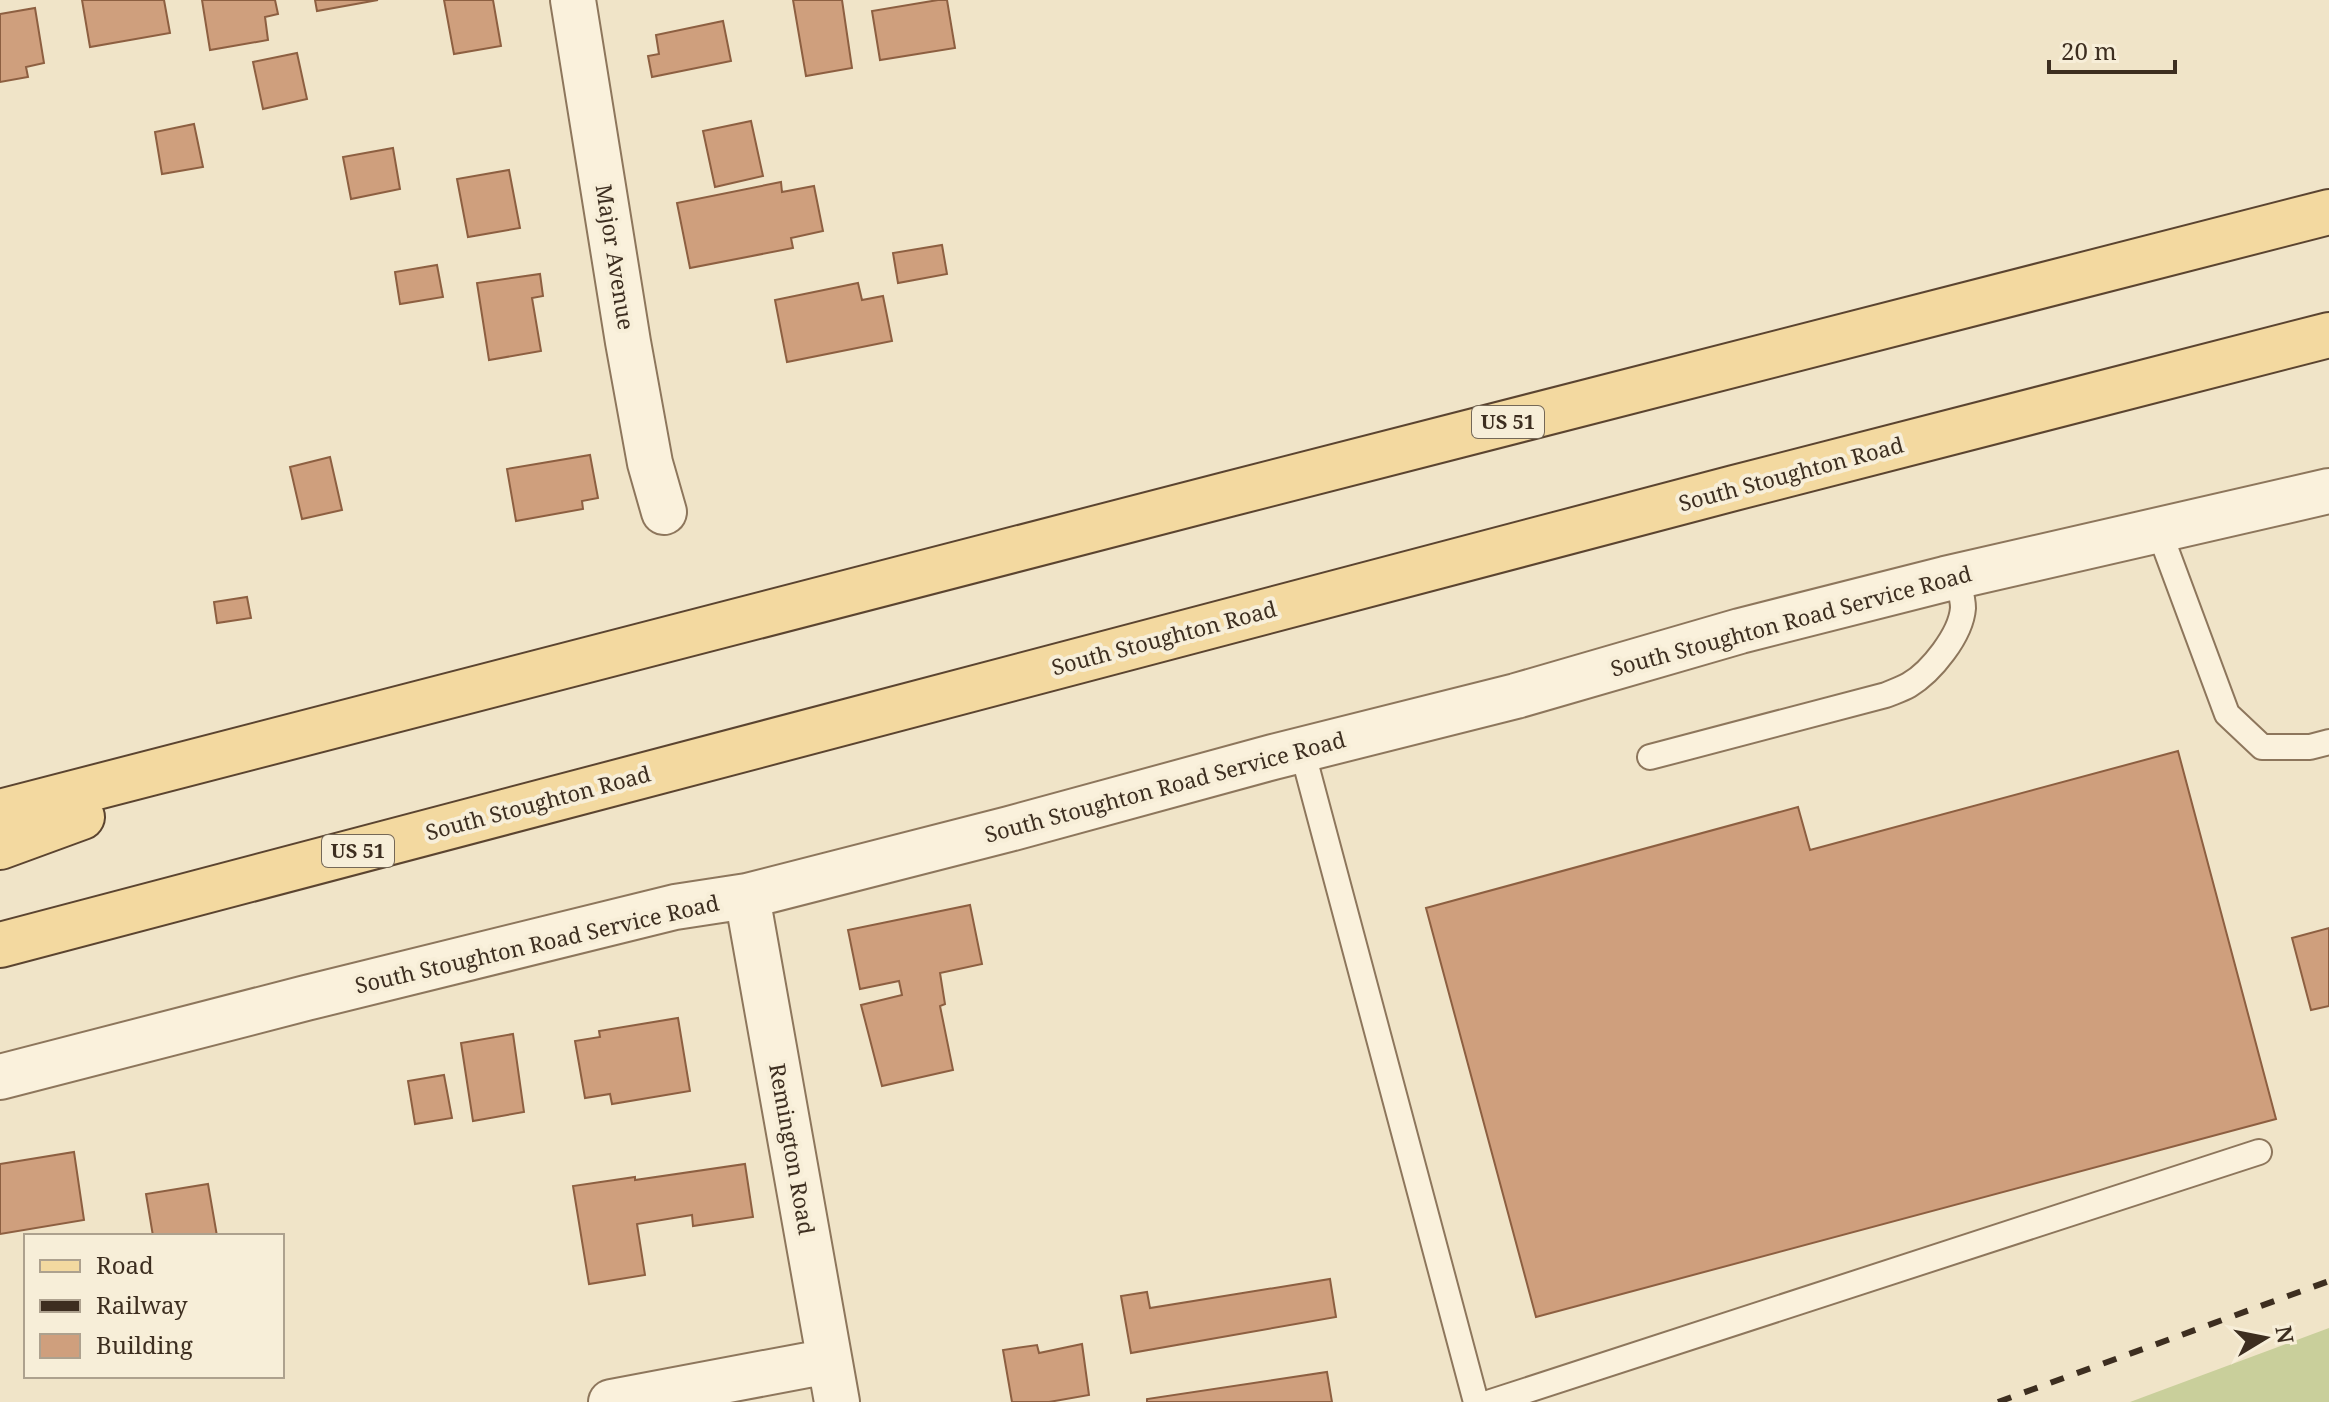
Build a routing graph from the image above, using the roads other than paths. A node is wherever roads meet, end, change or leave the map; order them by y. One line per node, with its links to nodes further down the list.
1 (573, 0): 5 (street, Major Avenue)
2 (2329, 212): 8 (main road, US 51)
3 (2329, 335): 15 (main road, South Stoughton Road / US 51)
4 (2329, 491): 6 (street, South Stoughton Road Service Road)
5 (664, 512)
6 (2159, 531): 7 (street, South Stoughton Road Service Road); 9 (lane)
7 (1957, 576): 10 (street, South Stoughton Road Service Road); 11 (lane)
8 (320, 729): 12 (main road, US 51); 13 (main road)
9 (2329, 742)
10 (1302, 750): 14 (street, South Stoughton Road Service Road); 20 (lane)
11 (1650, 757)
12 (0, 812)
13 (0, 847)
14 (747, 896): 16 (street, South Stoughton Road Service Road); 18 (street, Remington Road)
15 (0, 945)
16 (0, 1077)
17 (2259, 1152): 21 (lane)
18 (833, 1382): 19 (street)
19 (611, 1402)
20 (1476, 1402)
21 (1491, 1402)

